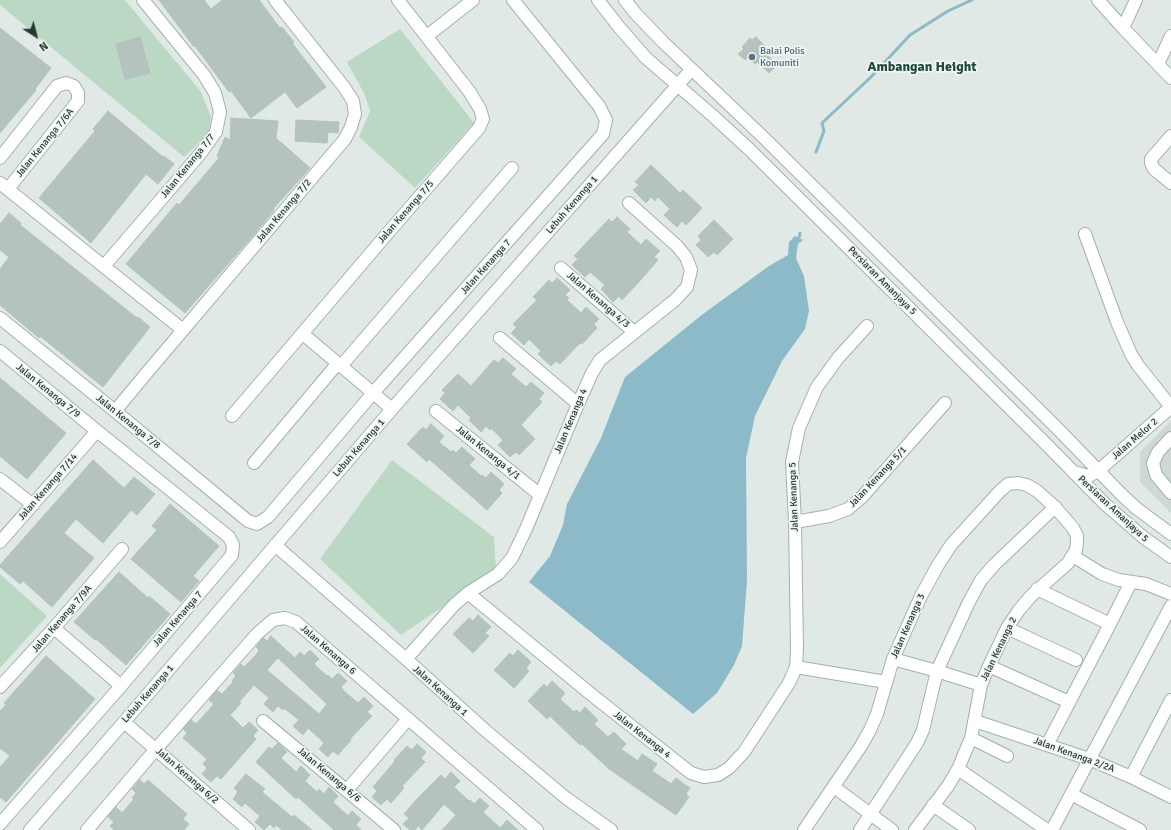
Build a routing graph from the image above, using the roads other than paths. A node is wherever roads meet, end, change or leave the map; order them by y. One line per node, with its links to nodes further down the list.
1 (143, 0): 24 (street, Jalan Kenanga 7/7)
2 (275, 0): 28 (street, Jalan Kenanga 7/2)
3 (398, 0): 11 (street, Jalan Kenanga 7/5)
4 (473, 0): 11 (street)
5 (513, 0): 34 (street, Jalan Kenanga 7)
6 (598, 0): 16 (street, Persiaran Amanjaya 5)
7 (625, 0): 14 (street, Persiaran Amanjaya 5)
8 (1098, 0): 10 (street)
9 (1136, 0): 10 (street)
10 (1123, 28): 13 (street)
11 (427, 36): 30 (street, Jalan Kenanga 7/5)
12 (1171, 36): 13 (street)
13 (1158, 64): 15 (street)
14 (691, 70): 16 (street, Lebuh Kenanga 1); 46 (street, Persiaran Amanjaya 5)
15 (1171, 78)
16 (677, 85): 38 (street, Lebuh Kenanga 1); 45 (street, Persiaran Amanjaya 5)
17 (1171, 136): 20 (street)
18 (0, 158): 21 (street, Jalan Kenanga 7/6A)
19 (512, 168): 33 (street)
20 (1171, 183)
21 (4, 186): 24 (street)
22 (630, 203): 29 (street, Jalan Kenanga 4)
23 (1084, 234): 37 (street)
24 (104, 266): 28 (street)
25 (561, 268): 29 (street, Jalan Kenanga 4/3)
26 (0, 318): 39 (street, Jalan Kenanga 7/8)
27 (867, 326): 53 (street, Jalan Kenanga 5)
28 (183, 330): 39 (street, Jalan Kenanga 7/2)
29 (634, 332): 36 (street, Jalan Kenanga 4)
30 (303, 334): 33 (street); 41 (street, Jalan Kenanga 7/5)
31 (500, 338): 36 (street)
32 (0, 351): 42 (street, Jalan Kenanga 7/9)
33 (339, 365): 34 (street); 44 (street)
34 (373, 393): 38 (street); 54 (street, Jalan Kenanga 7)
35 (945, 403): 53 (street, Jalan Kenanga 5/1)
36 (578, 404): 49 (street, Jalan Kenanga 4)
37 (1171, 407): 46 (street, Jalan Melor 2)
38 (392, 409): 57 (street, Lebuh Kenanga 1)
39 (115, 411): 54 (street, Jalan Kenanga 7/8)
40 (436, 411): 49 (street, Jalan Kenanga 4/1)
41 (232, 416)
42 (97, 431): 51 (street, Jalan Kenanga 7/14); 77 (street, Jalan Kenanga 7)
43 (1171, 438): 48 (street)
44 (254, 462)
45 (1072, 471): 46 (street); 50 (street, Persiaran Amanjaya 5)
46 (1098, 471): 50 (street); 55 (street, Persiaran Amanjaya 5)
47 (0, 479): 51 (street)
48 (1171, 493)
49 (540, 494): 63 (street, Jalan Kenanga 4)
50 (1105, 504): 60 (street, Persiaran Amanjaya 5)
51 (33, 505): 56 (street, Jalan Kenanga 7/14)
52 (1055, 507): 59 (street); 69 (street, Jalan Kenanga 3); 74 (street)
53 (795, 522): 73 (street, Jalan Kenanga 5)
54 (257, 524)
55 (1171, 534)
56 (0, 542)
57 (275, 545): 70 (street, Jalan Kenanga 1); 84 (street, Lebuh Kenanga 1)
58 (122, 549): 67 (street, Jalan Kenanga 7/9A)
59 (1073, 556): 61 (street); 62 (street, Jalan Kenanga 2)
60 (1171, 558)
61 (1131, 582): 64 (street); 66 (street)
62 (1037, 589): 66 (street); 68 (street, Jalan Kenanga 2)
63 (468, 593): 70 (street, Jalan Kenanga 4); 73 (street, Jalan Kenanga 4)
64 (1171, 594)
65 (1171, 606): 89 (street)
66 (1110, 624): 80 (street)
67 (54, 628): 77 (street); 78 (street, Jalan Kenanga 7/9A)
68 (1007, 628): 71 (street); 72 (street, Jalan Kenanga 2)
69 (893, 659): 74 (street); 75 (street, Jalan Kenanga 3)
70 (406, 660): 104 (street, Jalan Kenanga 1)
71 (1076, 660)
72 (989, 666): 76 (street, Jalan Kenanga 2); 80 (street)
73 (796, 667): 75 (street)
74 (937, 671): 76 (street); 97 (street)
75 (886, 682): 92 (street, Jalan Kenanga 3)
76 (982, 685): 83 (street, Jalan Kenanga 2)
77 (121, 686): 98 (street, Jalan Kenanga 7)
78 (0, 687)
79 (1171, 700): 91 (street)
80 (1069, 702): 86 (street)
81 (408, 719): 87 (street, Jalan Kenanga 6); 93 (street); 103 (street, Jalan Kenanga 6)
82 (263, 720): 93 (street, Jalan Kenanga 6/6)
83 (975, 721): 85 (street, Jalan Kenanga 2); 86 (street, Jalan Kenanga 2/2A)
84 (124, 722): 87 (street, Jalan Kenanga 6/2); 99 (street, Lebuh Kenanga 1)
85 (971, 738): 88 (street); 90 (street, Jalan Kenanga 2)
86 (1047, 744): 89 (street, Jalan Kenanga 2/2A)
87 (156, 749): 100 (street, Jalan Kenanga 6); 101 (street, Jalan Kenanga 6/2)
88 (1006, 756)
89 (1089, 758): 91 (street, Jalan Kenanga 2/2A); 94 (street)
90 (958, 769): 96 (street, Jalan Kenanga 2); 110 (street)
91 (1131, 777): 95 (street, Jalan Kenanga 2/2A)
92 (834, 787): 97 (street); 105 (street, Jalan Kenanga 3)
93 (347, 790): 102 (street, Jalan Kenanga 6/6)
94 (1071, 794): 111 (street); 112 (street)
95 (1171, 797)
96 (933, 805): 108 (street, Jalan Kenanga 2); 109 (street)
97 (871, 814): 106 (street); 107 (street)
98 (0, 824)
99 (30, 830)
100 (87, 830)
101 (249, 830)
102 (394, 830)
103 (537, 830)
104 (611, 830)
105 (804, 830)
106 (860, 830)
107 (892, 830)
108 (915, 830)
109 (969, 830)
110 (1047, 830)
111 (1052, 830)
112 (1140, 830)

